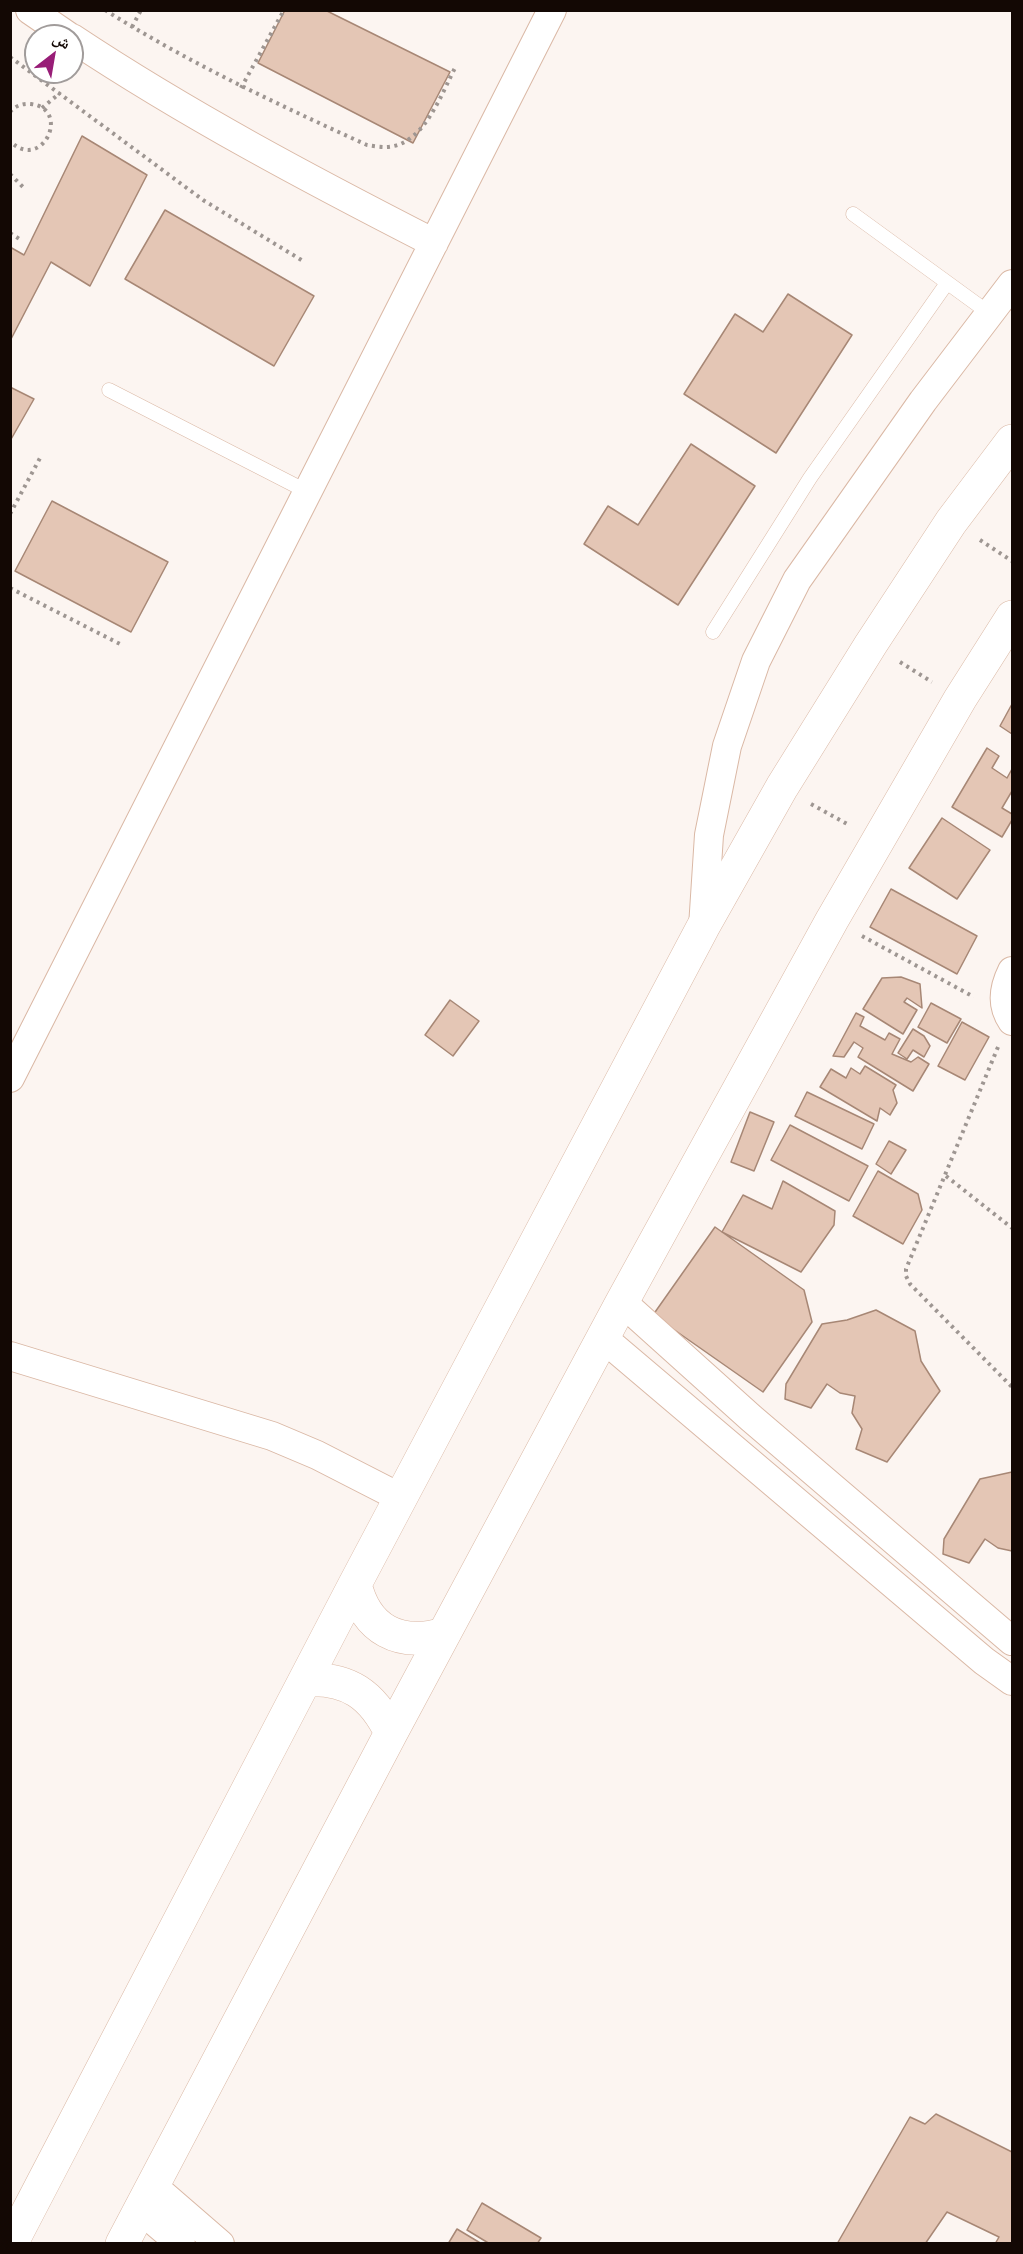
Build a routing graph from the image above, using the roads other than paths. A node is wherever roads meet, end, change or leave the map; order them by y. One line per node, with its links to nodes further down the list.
1 (30, 10): 3 (street)
2 (552, 10): 6 (street)
3 (51, 24)
4 (84, 46): 6 (street)
5 (853, 214): 7 (lane)
6 (434, 243): 12 (street)
7 (947, 283): 9 (lane); 14 (lane)
8 (1012, 284): 9 (street)
9 (989, 314): 15 (street)
10 (109, 390): 12 (lane)
11 (1012, 441): 15 (street)
12 (308, 492): 18 (street)
13 (1012, 617): 19 (street)
14 (713, 632)
15 (703, 927): 24 (street)
16 (1012, 971): 17 (street)
17 (1011, 1019)
18 (10, 1078)
19 (622, 1302): 20 (street); 22 (street)
20 (603, 1338): 23 (street); 26 (street)
21 (10, 1356): 24 (street)
22 (693, 1366): 23 (street); 27 (street)
23 (671, 1395): 29 (street)
24 (401, 1498): 25 (street)
25 (355, 1584): 26 (street); 28 (street)
26 (444, 1634): 30 (street)
27 (1012, 1641)
28 (305, 1680): 30 (street); 32 (street)
29 (1012, 1681)
30 (391, 1733): 31 (street)
31 (147, 2198): 33 (street); 34 (street); 35 (street)
32 (11, 2244)
33 (122, 2244)
34 (181, 2244)
35 (220, 2244)

